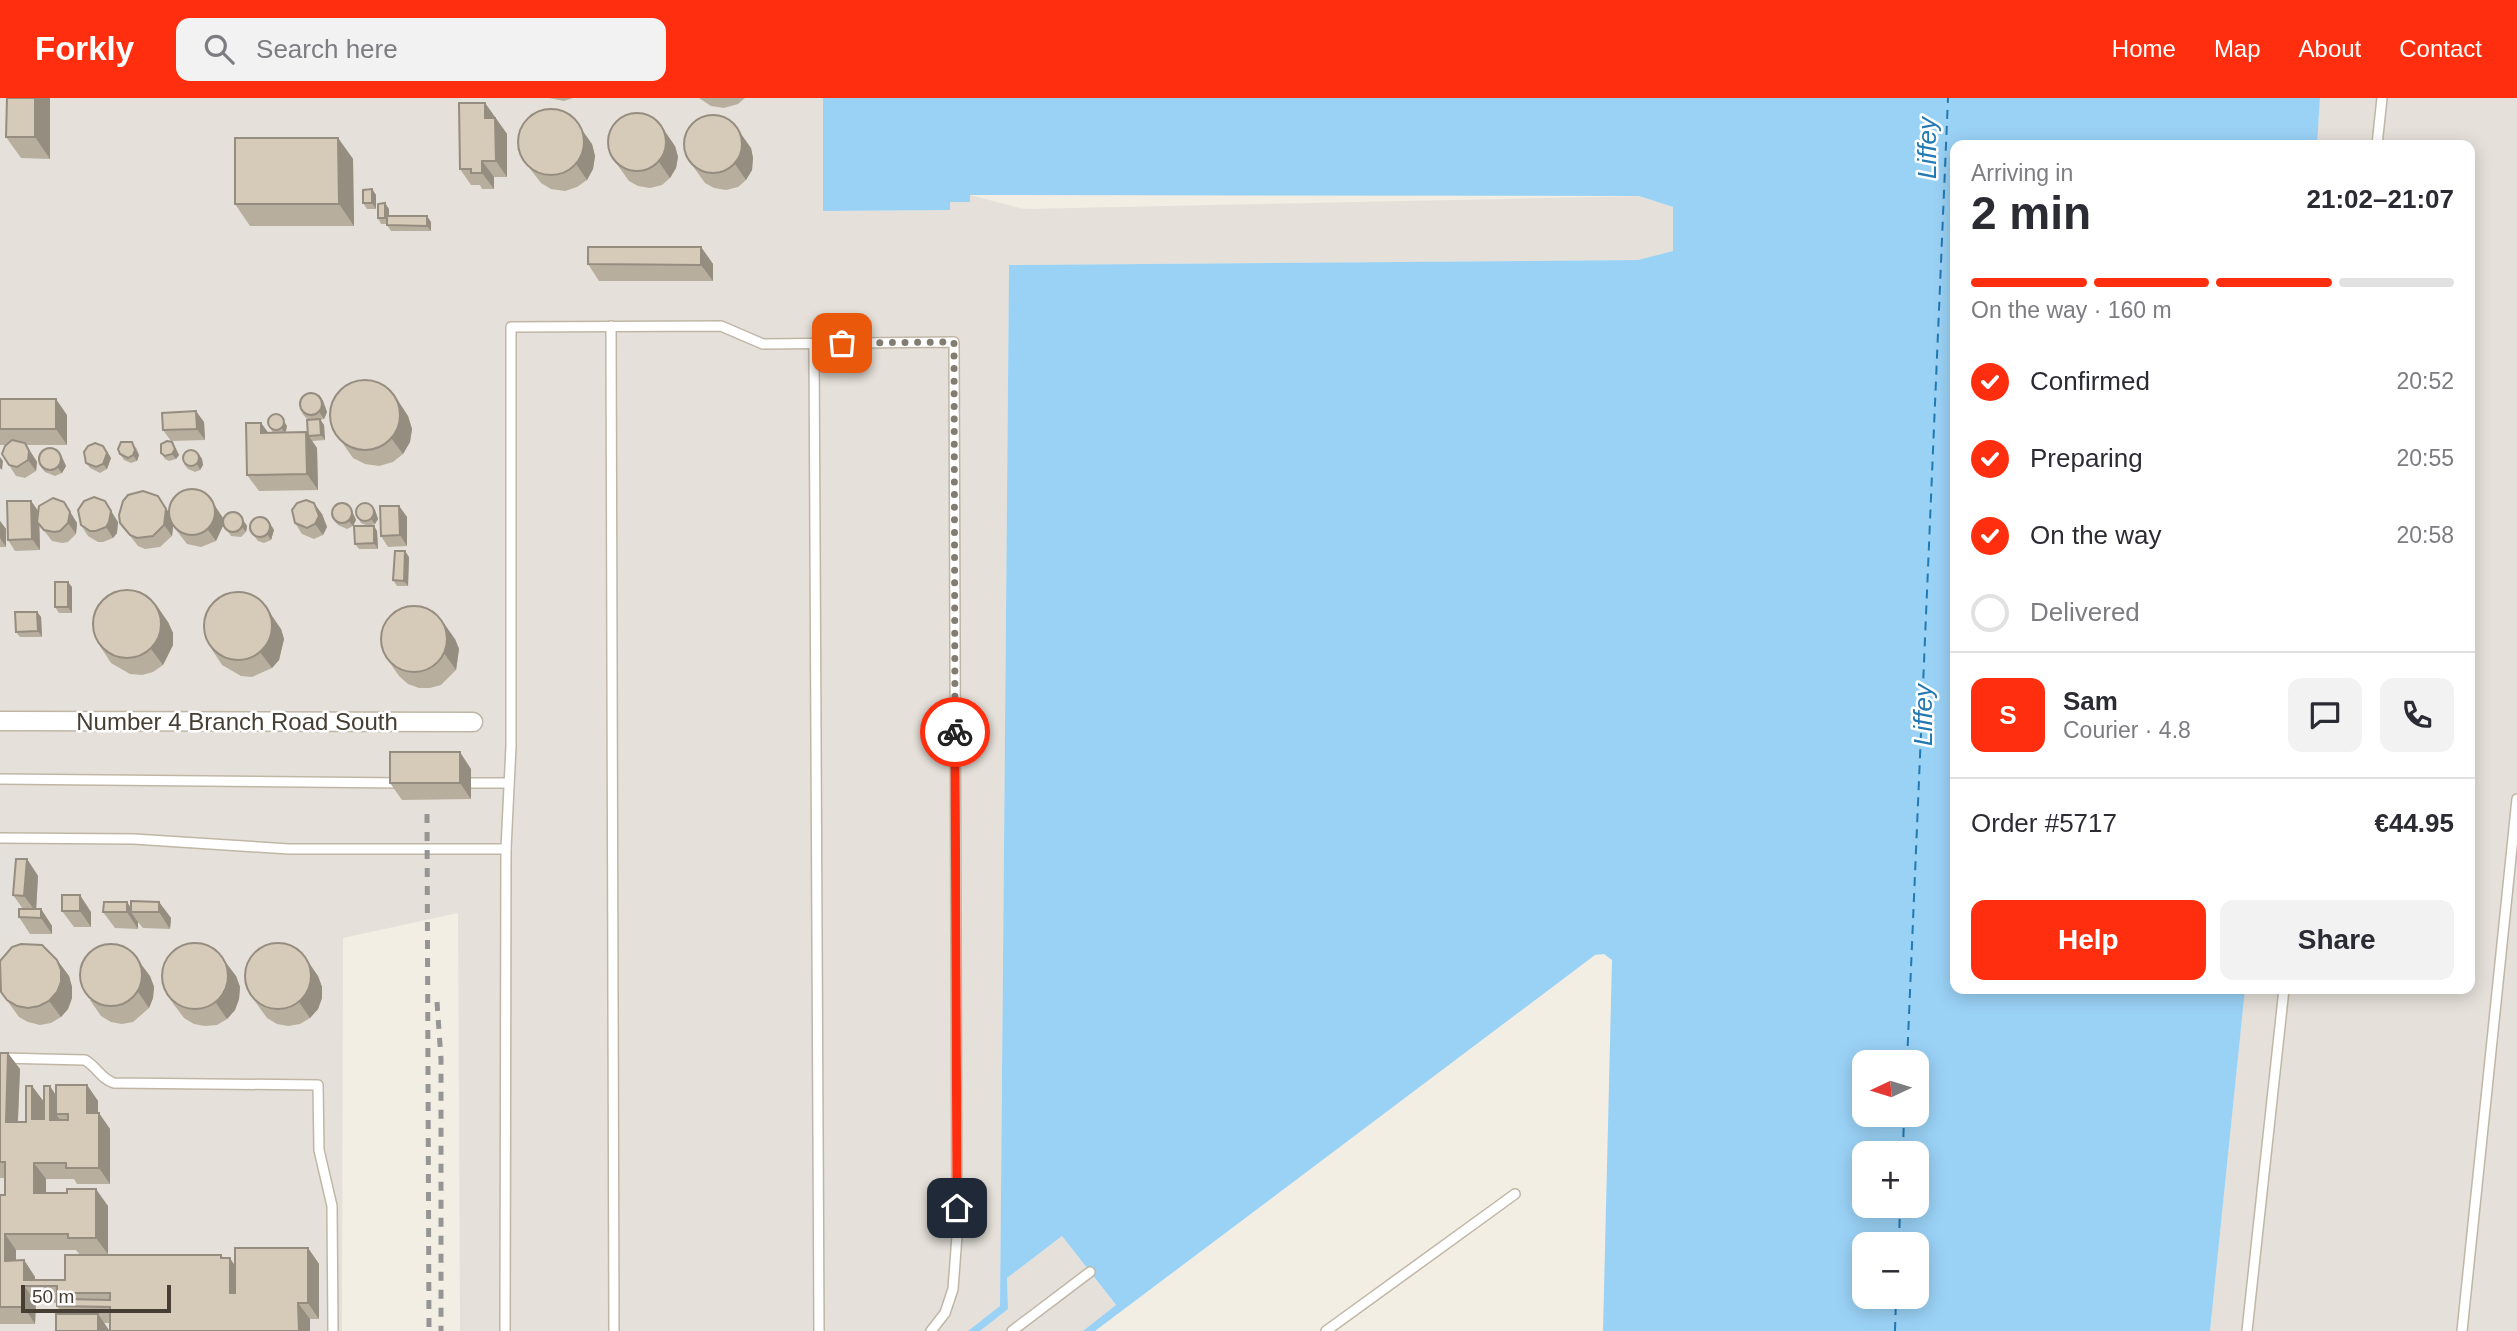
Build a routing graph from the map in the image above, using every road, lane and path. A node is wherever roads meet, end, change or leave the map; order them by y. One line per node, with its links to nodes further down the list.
1 (2382, 98): 2 (lane)
2 (2378, 140)
3 (611, 326): 4 (lane); 10 (lane); 20 (lane)
4 (814, 343): 21 (lane); 22 (lane)
5 (0, 721): 6 (street, Number 4 Branch Road South)
6 (473, 722)
7 (0, 779): 8 (lane)
8 (402, 783)
9 (471, 783): 10 (lane)
10 (508, 783): 13 (lane)
11 (2517, 799): 26 (lane)
12 (0, 838): 13 (lane)
13 (506, 849): 19 (lane)
14 (2283, 994): 25 (lane)
15 (0, 1058): 18 (lane)
16 (1515, 1195): 24 (lane)
17 (1090, 1272): 23 (lane)
18 (333, 1331)
19 (505, 1331)
20 (614, 1331)
21 (818, 1331)
22 (931, 1331)
23 (1012, 1331)
24 (1326, 1331)
25 (2247, 1331)
26 (2462, 1331)

